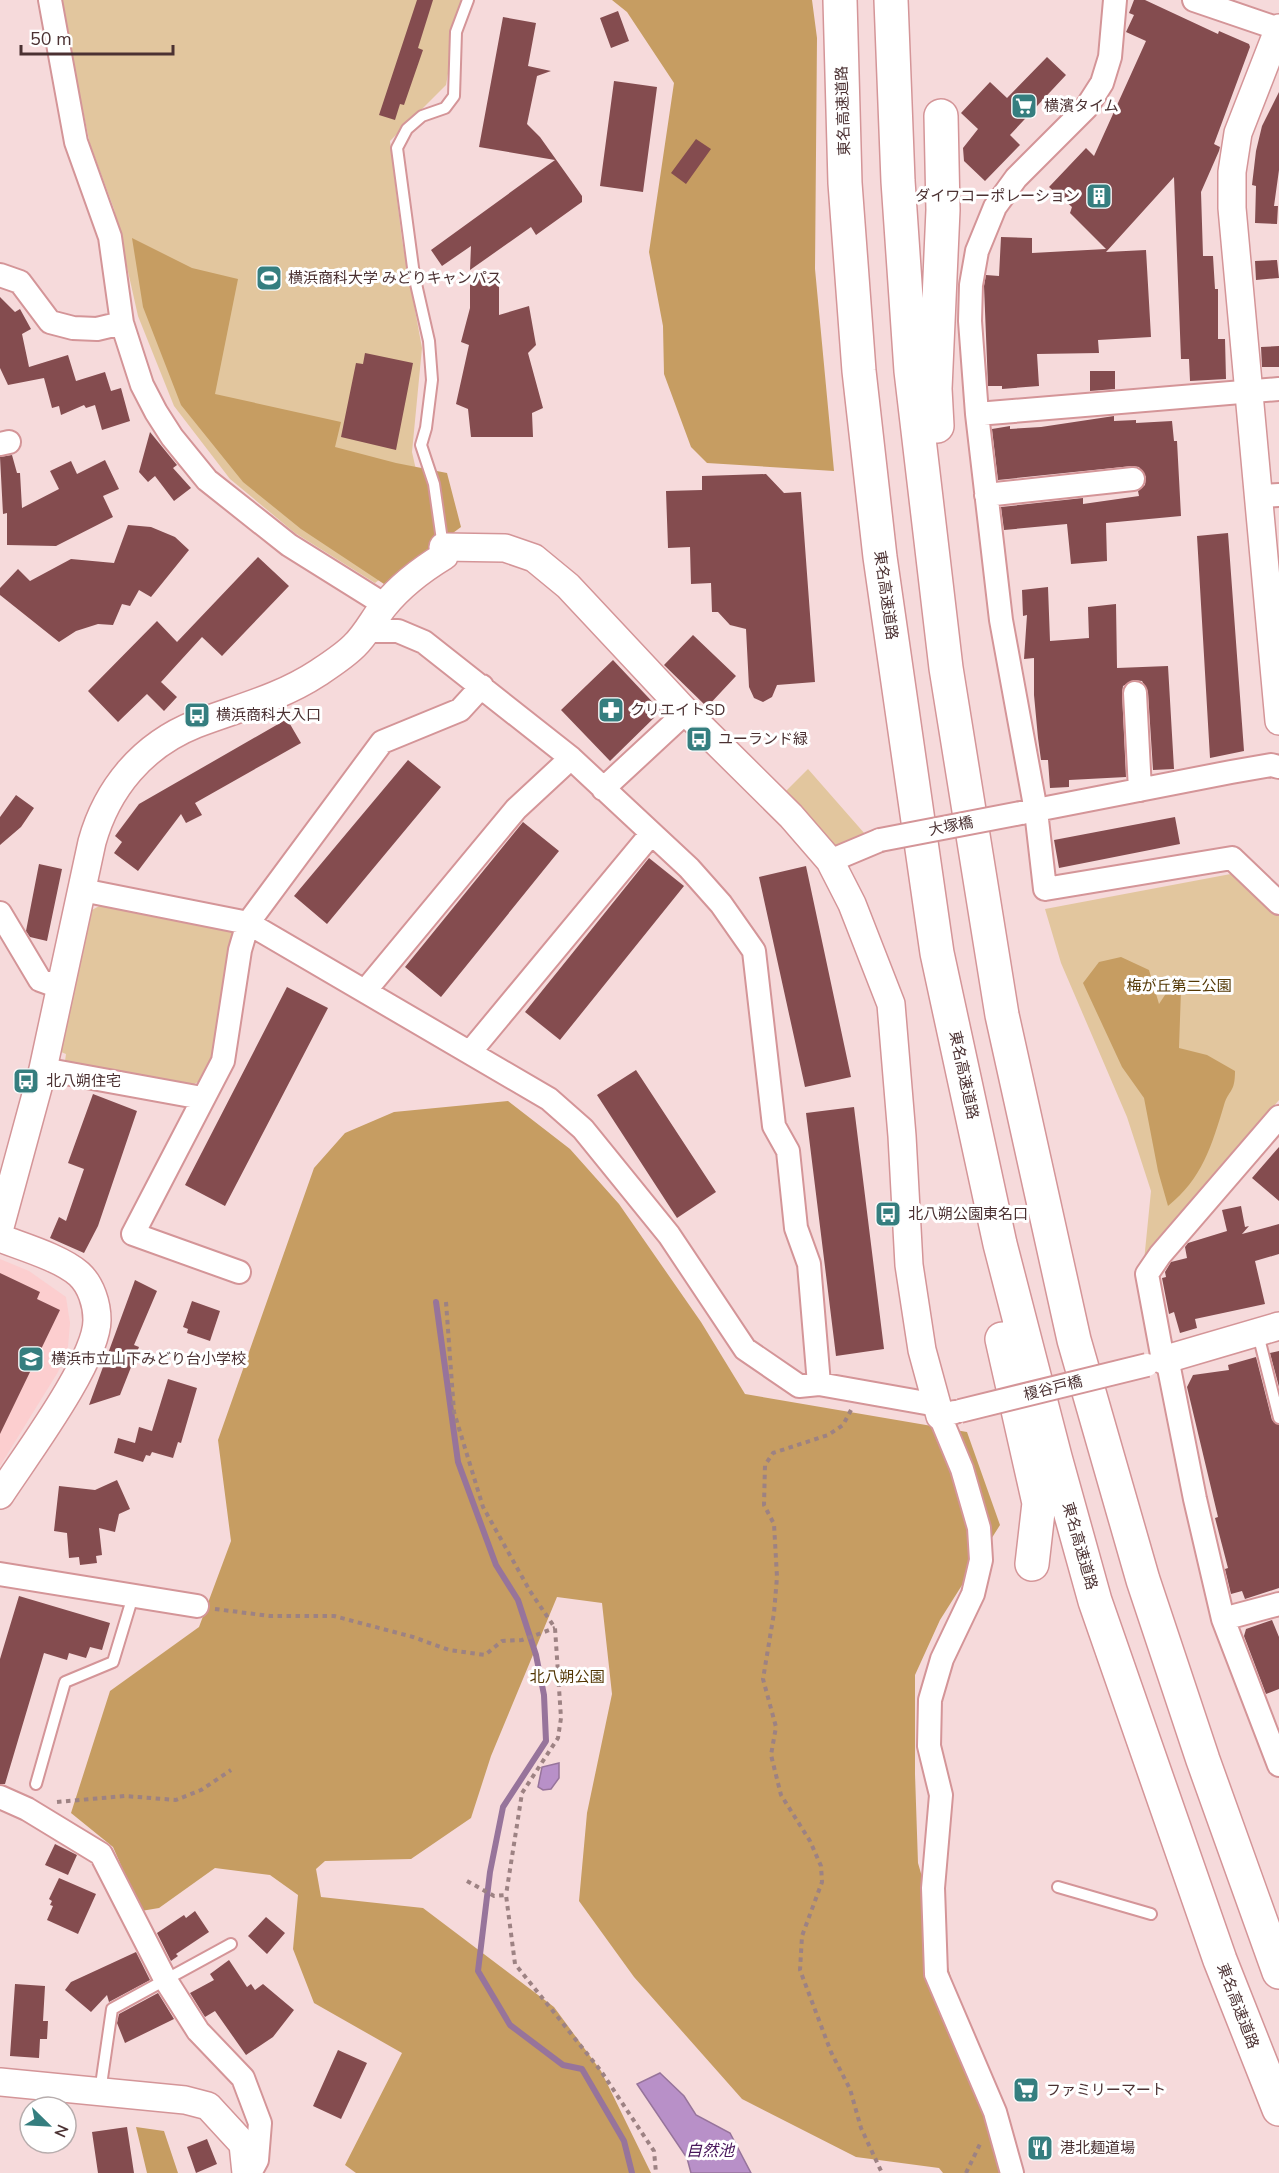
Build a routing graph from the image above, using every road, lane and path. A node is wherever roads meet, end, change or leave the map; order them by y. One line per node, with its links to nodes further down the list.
1 (50, 0): 10 (street)
2 (468, 0): 17 (lane)
3 (840, 0): 36 (highway, 東名高速道路)
4 (891, 0): 30 (highway)
5 (1115, 0): 13 (street)
6 (1194, 0): 7 (street)
7 (1279, 29): 12 (street)
8 (940, 116): 30 (highway)
9 (0, 275): 10 (street)
10 (122, 323): 18 (street)
11 (1279, 389): 12 (street)
12 (1250, 391): 13 (street); 16 (street)
13 (977, 414): 15 (street)
14 (1133, 479): 15 (street)
15 (986, 495): 28 (street)
16 (1269, 496): 23 (street)
17 (443, 548): 18 (street); 22 (street)
18 (385, 605): 19 (street)
19 (366, 631): 20 (street); 32 (street)
20 (482, 686): 24 (street); 35 (street)
21 (1135, 693): 27 (street)
22 (686, 712): 26 (street); 31 (street)
23 (1279, 721)
24 (571, 758): 26 (street); 38 (street)
25 (1279, 767): 27 (street, 大塚橋)
26 (603, 789): 29 (street)
27 (1140, 790): 28 (street, 大塚橋)
28 (1028, 812): 31 (street, 大塚橋, bridge); 33 (street)
29 (651, 834): 39 (street); 49 (street)
30 (975, 838): 71 (highway)
31 (830, 861): 51 (street)
32 (82, 891): 35 (street); 37 (street)
33 (1279, 903)
34 (0, 913): 37 (street)
35 (248, 923): 38 (street); 41 (street)
36 (937, 953): 54 (highway); 75 (highway, 東名高速道路)
37 (62, 988): 40 (street)
38 (365, 991): 39 (street)
39 (471, 1051): 49 (street)
40 (43, 1069): 41 (street); 43 (street)
41 (202, 1098): 45 (street)
42 (1279, 1117): 48 (street)
43 (0, 1227)
44 (0, 1238): 53 (street)
45 (239, 1272)
46 (446, 1302): 60 (path)
47 (1268, 1329): 48 (street); 52 (lane)
48 (1155, 1362): 51 (street, 榎谷戸橋, bridge); 59 (street)
49 (819, 1384): 51 (street)
50 (853, 1407): 78 (path)
51 (945, 1411): 79 (street)
52 (1279, 1418)
53 (0, 1495)
54 (1032, 1564)
55 (0, 1574): 56 (street)
56 (133, 1596): 58 (street); 63 (lane)
57 (1279, 1604): 59 (street)
58 (196, 1606): 60 (path)
59 (1223, 1619): 61 (street)
60 (555, 1628): 68 (path)
61 (1279, 1766)
62 (231, 1770): 65 (path)
63 (36, 1784)
64 (0, 1797): 65 (street)
65 (27, 1809): 72 (street)
66 (467, 1881): 68 (path)
67 (1058, 1887): 69 (lane)
68 (506, 1895): 77 (path)
69 (1151, 1914)
70 (231, 1944): 72 (lane)
71 (1279, 1972)
72 (165, 1979): 74 (lane); 76 (street)
73 (0, 2082): 74 (street)
74 (100, 2092): 76 (street)
75 (1279, 2109)
76 (248, 2173)
77 (657, 2173)
78 (882, 2173)
79 (1012, 2173)

